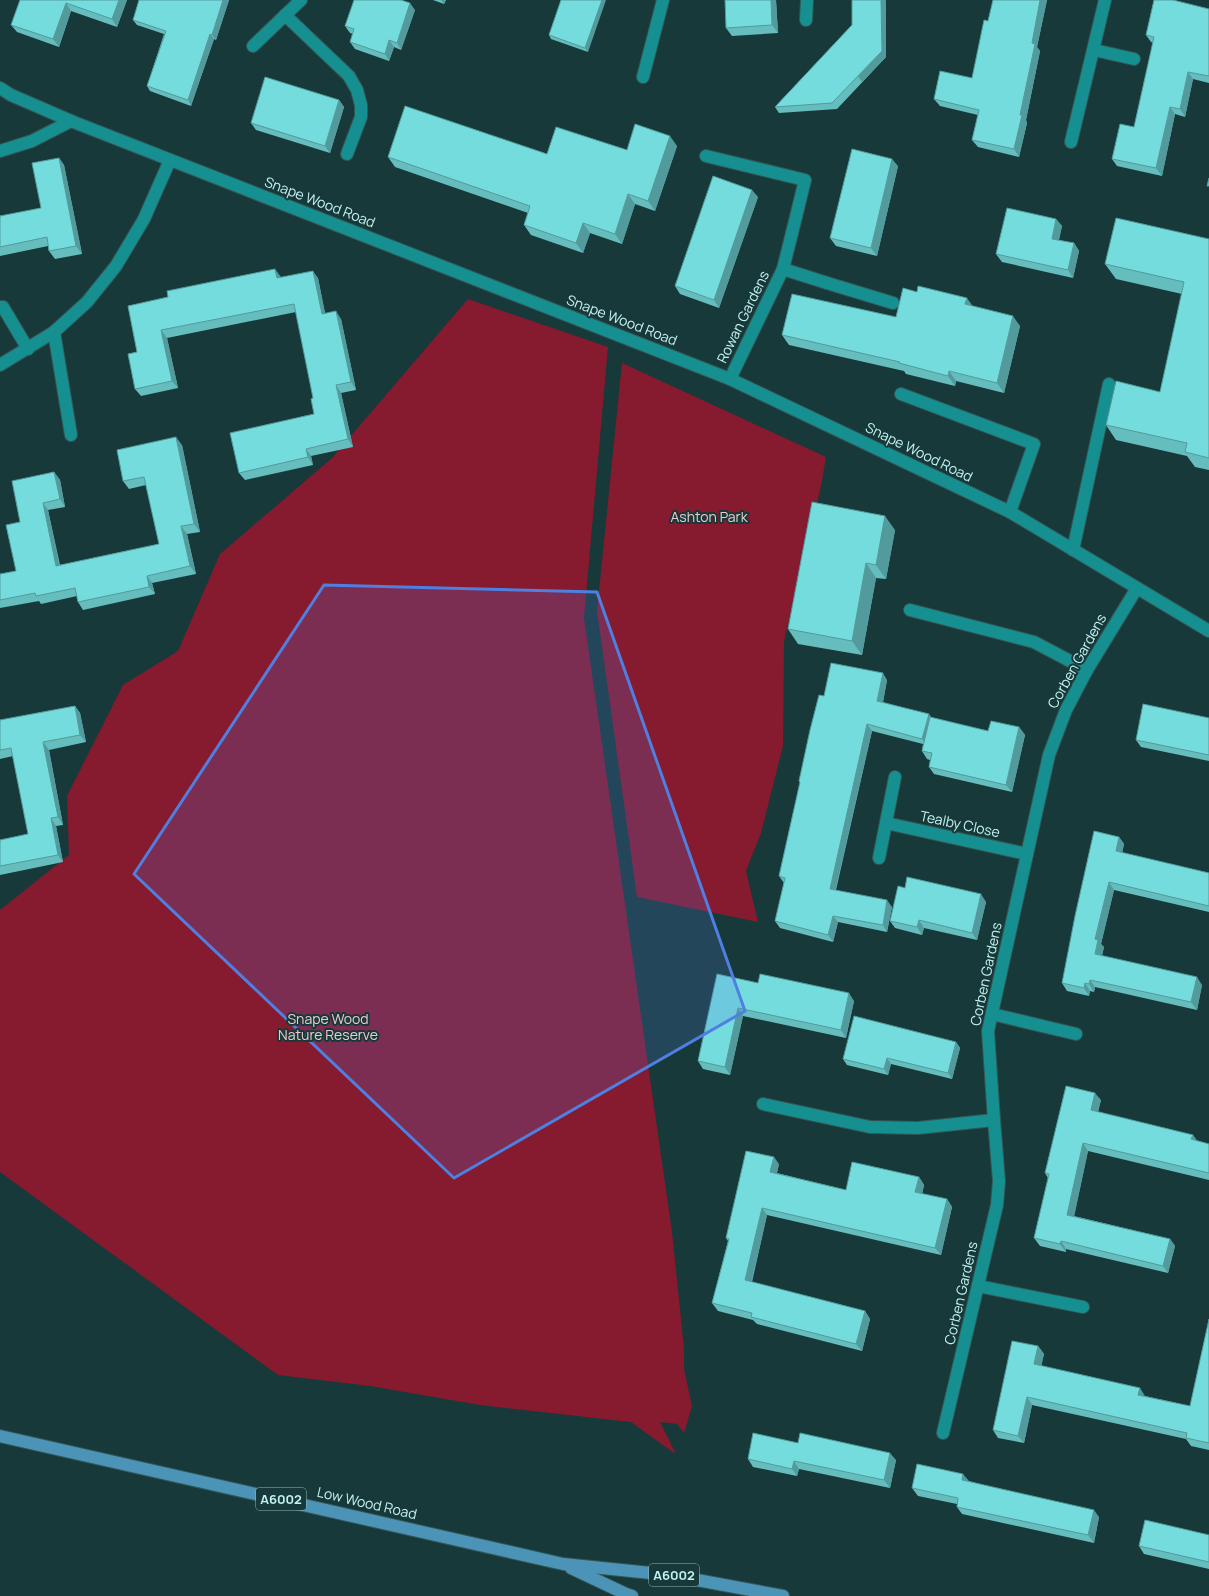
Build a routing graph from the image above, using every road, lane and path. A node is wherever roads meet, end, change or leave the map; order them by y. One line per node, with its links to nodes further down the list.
1 (301, 0): 5 (street)
2 (663, 0): 10 (street)
3 (808, 0): 6 (street)
4 (1105, 0): 8 (street)
5 (285, 15): 7 (street); 15 (street)
6 (806, 20)
7 (253, 46)
8 (1094, 50): 9 (street); 13 (street)
9 (1134, 59)
10 (644, 77)
11 (0, 88): 12 (street, Snape Wood Road)
12 (70, 121): 14 (street); 17 (street, Snape Wood Road)
13 (1071, 142)
14 (0, 151)
15 (347, 154)
16 (706, 156): 18 (street, Rowan Gardens)
17 (170, 160): 21 (street); 24 (street, Snape Wood Road)
18 (783, 269): 19 (street, Rowan Gardens); 24 (street, Rowan Gardens)
19 (893, 303)
20 (0, 307): 22 (street)
21 (54, 332): 22 (street); 27 (street)
22 (28, 349): 23 (street)
23 (0, 366)
24 (730, 379): 28 (street, Snape Wood Road)
25 (1109, 384): 29 (street)
26 (901, 394): 28 (street)
27 (72, 435)
28 (1010, 512): 29 (street, Snape Wood Road)
29 (1073, 550): 30 (street, Snape Wood Road)
30 (1137, 588): 32 (street, Snape Wood Road); 33 (street, Corben Gardens)
31 (910, 610): 33 (street)
32 (1209, 631)
33 (1087, 670): 36 (street, Corben Gardens)
34 (895, 777): 35 (street)
35 (886, 823): 36 (street, Tealby Close); 37 (street)
36 (1027, 854): 38 (street, Corben Gardens)
37 (879, 858)
38 (992, 1014): 39 (street); 41 (street, Corben Gardens)
39 (1076, 1034)
40 (763, 1104): 41 (street)
41 (994, 1120): 42 (street, Corben Gardens)
42 (978, 1286): 43 (street); 44 (street, Corben Gardens)
43 (1083, 1307)
44 (943, 1434)
45 (0, 1436): 46 (main road, Low Wood Road / A6002)
46 (562, 1564): 47 (main road, Low Wood Road / A6002); 48 (main road, Low Wood Road / A6002)
47 (632, 1596)
48 (783, 1596)

